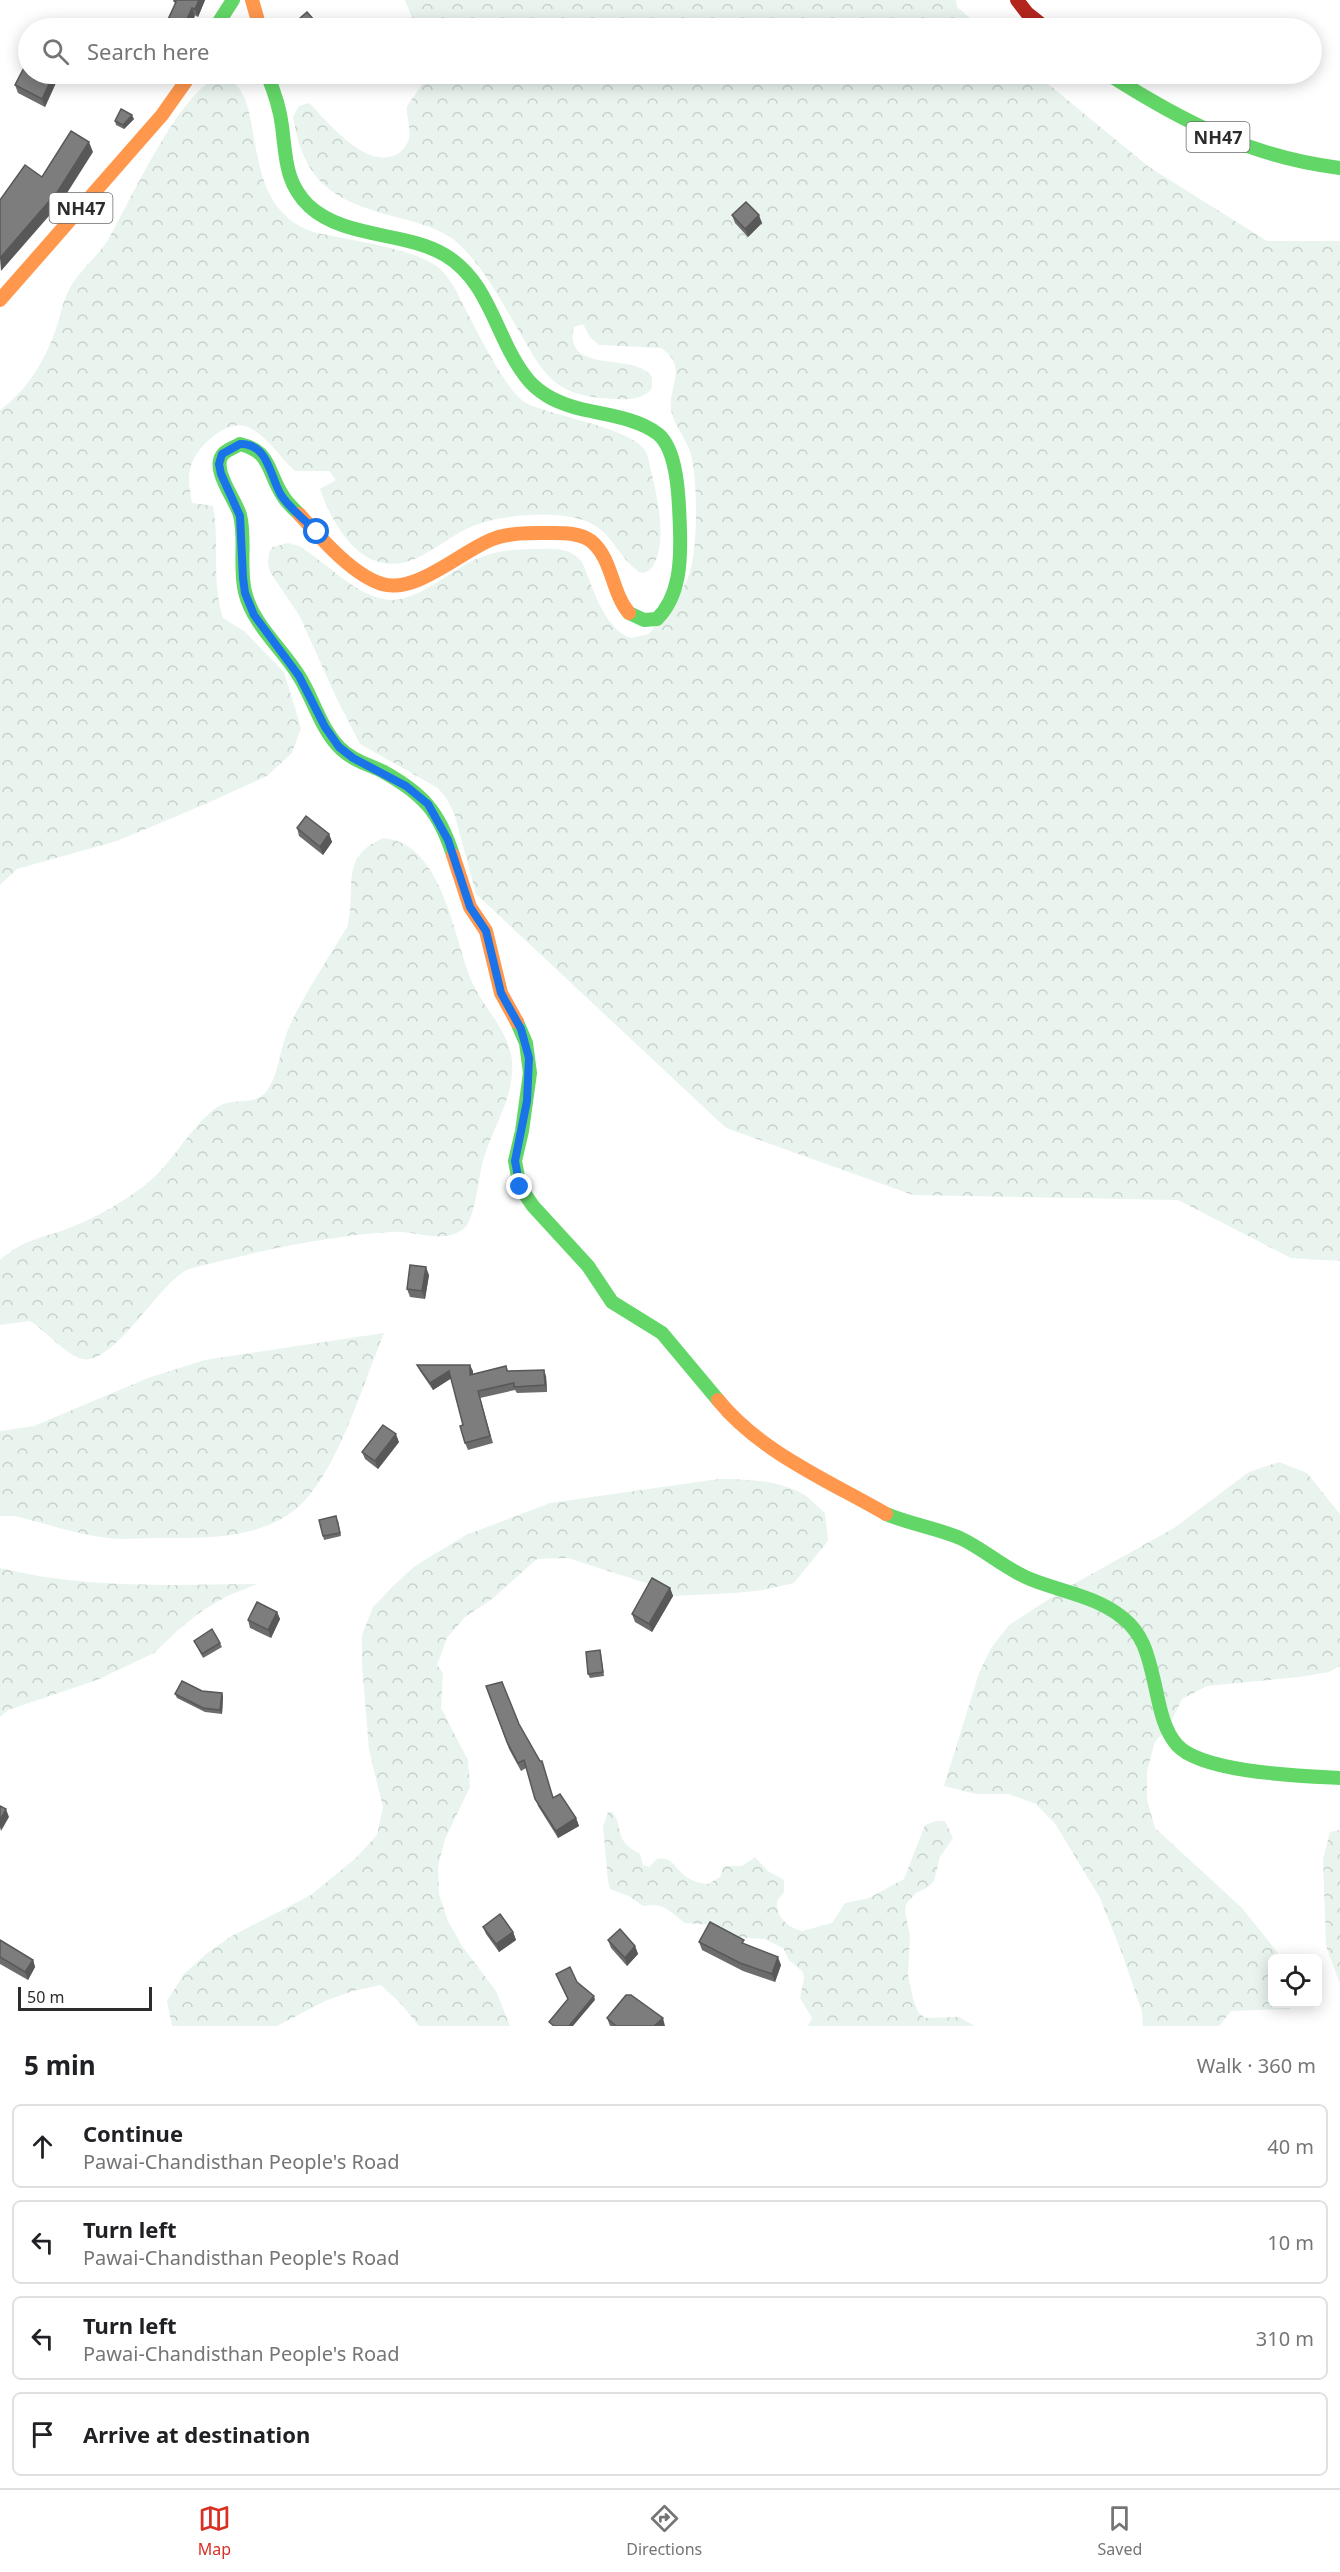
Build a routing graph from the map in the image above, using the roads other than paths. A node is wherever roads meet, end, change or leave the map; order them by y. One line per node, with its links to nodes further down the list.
1 (233, 0): 4 (main road)
2 (252, 0): 5 (main road)
3 (1017, 0): 6 (main road)
4 (221, 18)
5 (257, 18)
6 (1033, 18)
7 (185, 84): 11 (main road, NH47)
8 (270, 84): 12 (main road)
9 (1124, 84): 10 (main road, NH47)
10 (1340, 168)
11 (0, 300)
12 (1340, 1778)

